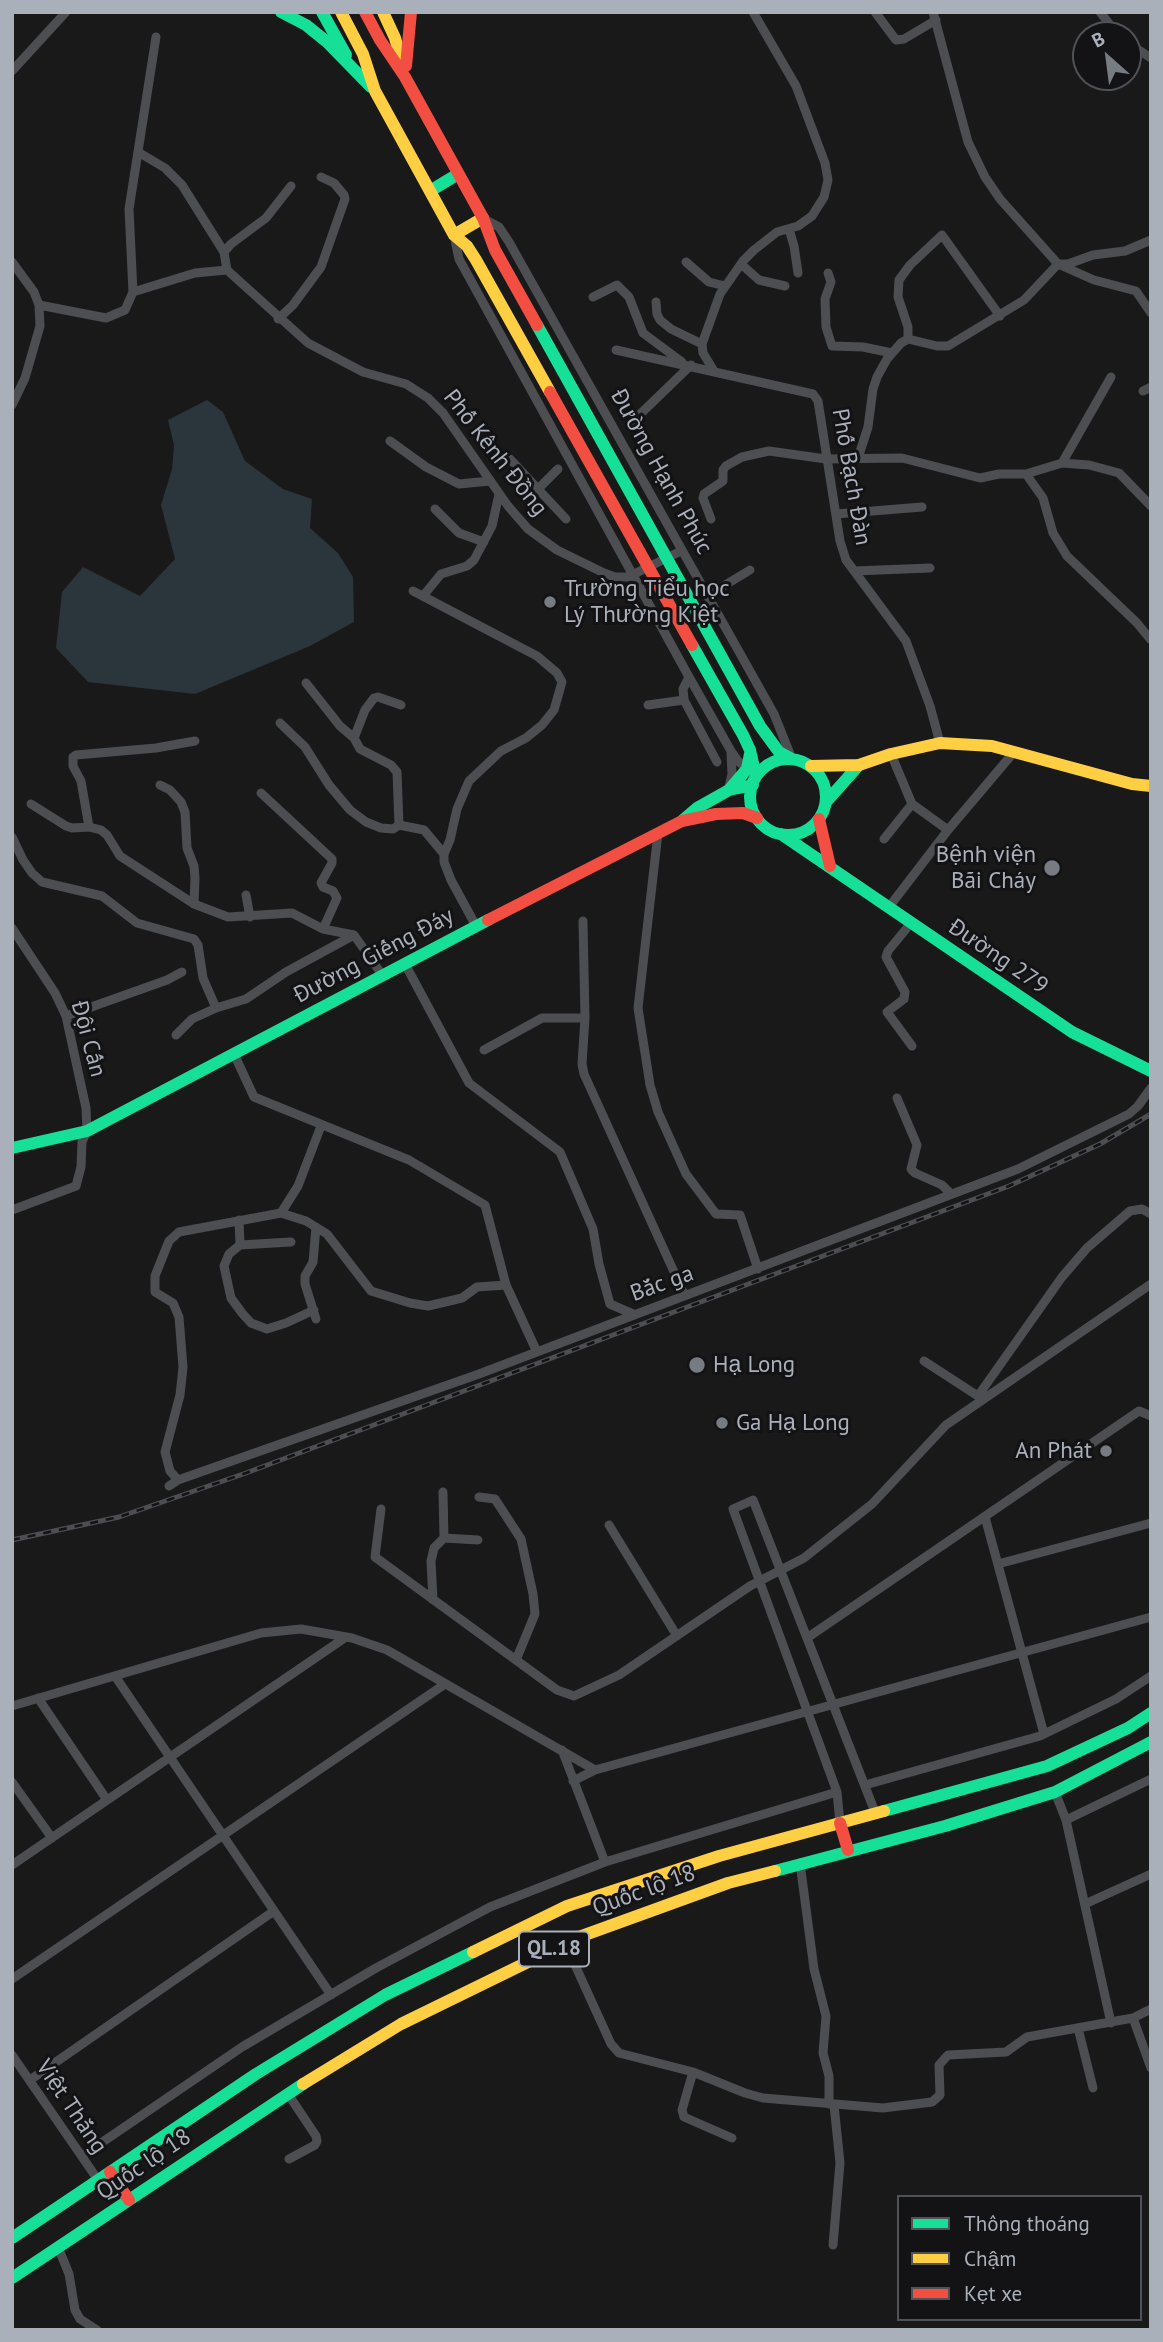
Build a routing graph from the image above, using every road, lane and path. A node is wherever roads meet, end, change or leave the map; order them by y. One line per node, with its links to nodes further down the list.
1 (65, 12): 13 (street)
2 (281, 12): 12 (main road)
3 (322, 12): 12 (main road)
4 (341, 12): 15 (main road)
5 (365, 12): 14 (main road, Đường Hạnh Phúc)
6 (383, 12): 14 (main road)
7 (411, 12): 14 (main road)
8 (753, 12): 22 (street)
9 (875, 12): 10 (street)
10 (934, 16): 29 (street)
11 (156, 37): 16 (street)
12 (352, 65): 15 (main road)
13 (12, 71)
14 (405, 77): 17 (main road, Đường Hạnh Phúc)
15 (375, 91): 20 (main road)
16 (138, 152): 25 (street); 35 (street)
17 (458, 174): 20 (main road); 21 (main road, Đường Hạnh Phúc)
18 (321, 177): 41 (street)
19 (291, 186): 25 (street)
20 (430, 191): 23 (main road)
21 (483, 218): 23 (main road); 68 (street, Đường Hạnh Phúc); 69 (main road, Đường Hạnh Phúc)
22 (789, 229): 28 (street); 31 (street)
23 (454, 235): 70 (main road); 74 (street)
24 (1151, 240): 29 (street)
25 (224, 252): 30 (street)
26 (12, 262): 38 (street)
27 (686, 262): 33 (street)
28 (741, 264): 33 (street); 34 (street)
29 (1058, 264): 39 (street); 40 (street)
30 (227, 270): 35 (street); 41 (street, Phố Kênh Đồng)
31 (797, 273)
32 (828, 273): 45 (street)
33 (725, 286): 43 (street)
34 (785, 286)
35 (133, 292): 38 (street)
36 (593, 297): 46 (street)
37 (656, 302): 43 (street)
38 (39, 305): 49 (street)
39 (1151, 313)
40 (1000, 316): 42 (street); 42 (street)
41 (278, 318): 58 (street, Phố Kênh Đồng)
42 (908, 339): 45 (street)
43 (702, 344): 47 (street)
44 (616, 350): 46 (street, Phố Bạch Đàn)
45 (892, 353): 52 (street)
46 (688, 365): 47 (street, Phố Bạch Đàn); 50 (street)
47 (714, 371): 54 (street, Phố Bạch Đàn)
48 (1111, 377): 55 (street)
49 (12, 405)
50 (631, 423)
51 (390, 441): 58 (street)
52 (858, 458): 54 (street); 57 (street)
53 (510, 459): 59 (street)
54 (827, 459): 64 (street, Phố Bạch Đàn); 66 (street)
55 (1062, 463): 57 (street); 61 (street)
56 (558, 468): 59 (street)
57 (1026, 474): 78 (street)
58 (490, 481): 60 (street, Phố Kênh Đồng)
59 (537, 490): 65 (street)
60 (499, 494): 67 (street); 74 (street, Phố Kênh Đồng)
61 (1151, 506)
62 (922, 507): 64 (street)
63 (435, 509): 67 (street)
64 (836, 514): 73 (street, Phố Bạch Đàn)
65 (566, 519)
66 (711, 519)
67 (484, 542): 76 (street)
68 (681, 551): 69 (street); 77 (street, Đường Hạnh Phúc)
69 (667, 559): 70 (street); 91 (main road, Đường Hạnh Phúc)
70 (650, 568): 74 (street); 95 (main road)
71 (930, 568): 73 (street)
72 (750, 570): 77 (street)
73 (854, 571): 87 (street, Phố Bạch Đàn)
74 (634, 575): 79 (street)
75 (413, 591): 76 (street)
76 (423, 596): 113 (street)
77 (707, 596): 91 (street, Đường Hạnh Phúc)
78 (1151, 640)
79 (689, 677): 81 (street); 88 (street)
80 (306, 683): 85 (street)
81 (684, 700): 83 (street); 92 (street)
82 (401, 705): 85 (street)
83 (648, 705)
84 (280, 723): 106 (street)
85 (354, 738): 106 (street)
86 (195, 741): 107 (street)
87 (940, 743): 89 (main road); 90 (main road)
88 (731, 751): 95 (street); 98 (street)
89 (1014, 752): 97 (main road); 108 (street)
90 (891, 754): 93 (main road); 102 (street)
91 (792, 759): 94 (main road); 95 (main road)
92 (717, 762)
93 (859, 765): 94 (main road); 100 (main road)
94 (811, 766): 100 (main road)
95 (752, 777): 98 (main road, Đường Giếng Đáy); 103 (main road)
96 (160, 785): 116 (street)
97 (1151, 786)
98 (729, 790): 105 (main road, Đường Giếng Đáy)
99 (261, 793): 123 (street)
100 (826, 802): 104 (main road)
101 (31, 804): 107 (street)
102 (912, 804): 108 (street); 112 (street)
103 (757, 818): 105 (main road, Đường Giếng Đáy); 110 (main road)
104 (819, 820): 110 (main road); 114 (main road)
105 (682, 821): 109 (main road, Đường Giếng Đáy)
106 (399, 825): 113 (street)
107 (89, 827): 116 (street)
108 (948, 831): 117 (street)
109 (658, 833): 121 (main road, Đường Giếng Đáy); 149 (street)
110 (781, 834): 114 (main road, Đường 279)
111 (12, 837): 128 (street)
112 (884, 839)
113 (444, 854): 121 (street)
114 (830, 866): 117 (main road, Đường 279)
115 (246, 895): 118 (street)
116 (194, 904): 118 (street)
117 (889, 907): 120 (main road, Đường 279)
118 (250, 916): 123 (street)
119 (583, 921): 130 (street)
120 (911, 923): 132 (street); 135 (main road, Đường 279)
121 (476, 926): 125 (main road, Đường Giếng Đáy)
122 (12, 928): 129 (street, Đội Cấn)
123 (323, 929): 124 (street)
124 (354, 935): 127 (street); 128 (street)
125 (405, 964): 127 (main road, Đường Giếng Đáy); 153 (street)
126 (181, 972): 129 (street)
127 (383, 976): 134 (main road, Đường Giếng Đáy)
128 (216, 1008): 131 (street)
129 (65, 1016): 139 (street, Đội Cấn)
130 (585, 1018): 133 (street); 152 (street)
131 (176, 1035)
132 (912, 1046)
133 (484, 1050)
134 (234, 1054): 138 (street); 139 (main road, Đường Giếng Đáy)
135 (1151, 1072)
136 (1151, 1088): 141 (street, Bắc ga)
137 (897, 1098): 141 (street)
138 (321, 1126): 143 (street); 151 (street)
139 (87, 1131): 140 (main road, Đường Giếng Đáy); 142 (street, Đội Cấn)
140 (12, 1148)
141 (951, 1194): 149 (street, Bắc ga)
142 (12, 1210)
143 (281, 1213): 145 (street); 146 (street)
144 (1151, 1214): 156 (street)
145 (239, 1220): 148 (street); 154 (street, Bắc ga)
146 (316, 1227): 148 (street); 151 (street)
147 (290, 1242): 148 (street)
148 (240, 1245)
149 (758, 1269): 152 (street, Bắc ga)
150 (1151, 1284): 156 (street)
151 (506, 1285): 154 (street)
152 (685, 1296): 153 (street, Bắc ga)
153 (633, 1314): 154 (street, Bắc ga)
154 (537, 1352)
155 (924, 1361): 156 (street)
156 (981, 1397): 167 (street)
157 (1151, 1416): 161 (street)
158 (443, 1492): 164 (street)
159 (479, 1497): 175 (street)
160 (381, 1509): 169 (street)
161 (985, 1517): 166 (street); 173 (street)
162 (1151, 1522): 166 (street)
163 (609, 1525): 171 (street)
164 (444, 1538): 165 (street); 169 (street)
165 (478, 1541)
166 (998, 1564): 174 (street)
167 (780, 1570): 168 (street); 168 (street); 173 (street)
168 (760, 1581): 171 (street); 182 (street)
169 (433, 1600): 175 (street)
170 (1151, 1616): 174 (street)
171 (677, 1636): 175 (street)
172 (346, 1637): 176 (street); 178 (street); 187 (street)
173 (807, 1638): 180 (street)
174 (1022, 1652): 180 (street); 184 (street)
175 (516, 1660)
176 (115, 1676): 179 (street); 187 (street)
177 (1151, 1676): 184 (street)
178 (445, 1684): 186 (street); 199 (street)
179 (38, 1698): 181 (street); 195 (street)
180 (834, 1705): 182 (street); 192 (street)
181 (12, 1706)
182 (808, 1713): 188 (street); 193 (street)
183 (1151, 1713): 196 (main road, Quốc lộ 18 / QL.18)
184 (1044, 1734): 192 (street)
185 (1151, 1742): 194 (main road, Quốc lộ 18 / QL.18)
186 (561, 1749): 188 (street); 190 (street)
187 (170, 1757): 195 (street); 199 (street)
188 (595, 1770): 190 (street)
189 (1151, 1779): 197 (street)
190 (573, 1781): 202 (street)
191 (12, 1782): 200 (street)
192 (865, 1785): 196 (street)
193 (837, 1792): 198 (street); 202 (street)
194 (1055, 1792): 197 (street); 201 (main road, Quốc lộ 18 / QL.18)
195 (107, 1800): 200 (street)
196 (875, 1812): 198 (main road, Quốc lộ 18 / QL.18)
197 (1066, 1820): 206 (street)
198 (840, 1824): 201 (main road); 225 (main road, Quốc lộ 18 / QL.18)
199 (223, 1836): 207 (street); 209 (street)
200 (52, 1838): 204 (street)
201 (848, 1850): 203 (main road, Quốc lộ 18 / QL.18)
202 (605, 1863): 210 (street)
203 (800, 1863): 208 (main road, Quốc lộ 18 / QL.18); 221 (street)
204 (12, 1865)
205 (1151, 1874): 206 (street)
206 (1085, 1904): 213 (street)
207 (274, 1911): 210 (street); 218 (street)
208 (565, 1943): 217 (street); 220 (main road, Quốc lộ 18 / QL.18)
209 (12, 1979)
210 (331, 1995): 223 (street)
211 (1151, 2008): 212 (street)
212 (1133, 2018): 213 (street); 216 (street)
213 (1111, 2023): 214 (street)
214 (1078, 2028): 219 (street); 221 (street)
215 (12, 2055): 218 (street, Việt Thắng)
216 (1151, 2068)
217 (693, 2072): 221 (street); 222 (street)
218 (30, 2080): 223 (street, Việt Thắng)
219 (1093, 2088)
220 (288, 2094): 224 (street); 227 (main road, Quốc lộ 18 / QL.18)
221 (832, 2105): 229 (street)
222 (732, 2138)
223 (82, 2157): 226 (street, Việt Thắng)
224 (289, 2159)
225 (110, 2172): 226 (main road, Quốc lộ 18 / QL.18); 227 (main road)
226 (98, 2180): 228 (main road, Quốc lộ 18 / QL.18)
227 (129, 2200): 230 (main road, Quốc lộ 18 / QL.18)
228 (12, 2238)
229 (834, 2245)
230 (58, 2247): 231 (main road, Quốc lộ 18 / QL.18); 232 (street)
231 (12, 2278)
232 (97, 2330)

